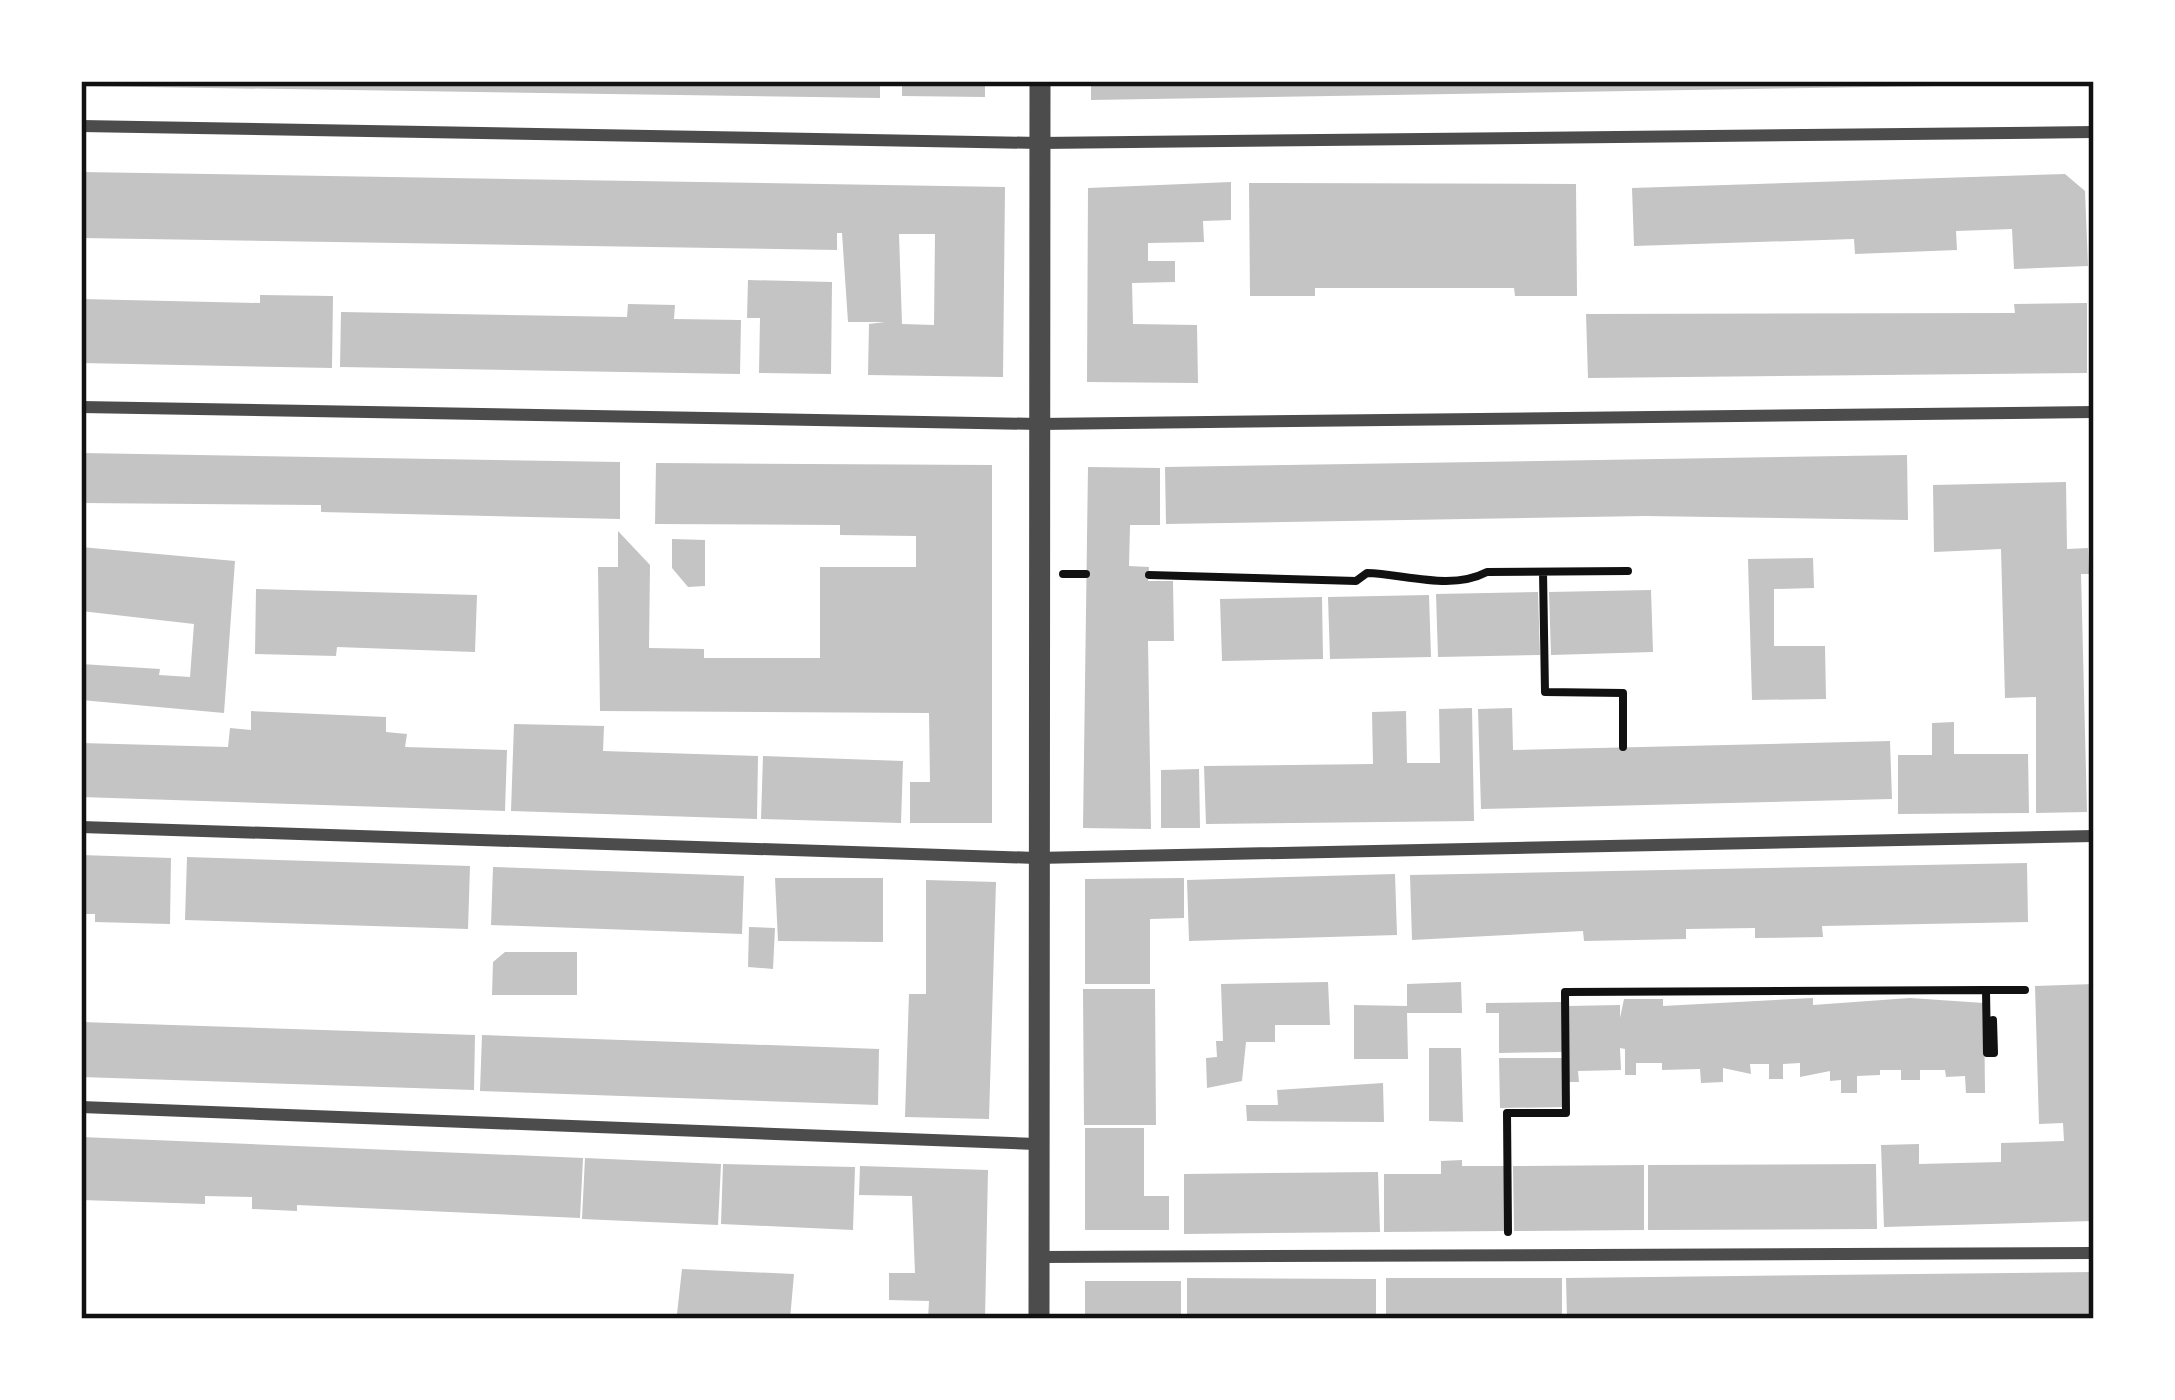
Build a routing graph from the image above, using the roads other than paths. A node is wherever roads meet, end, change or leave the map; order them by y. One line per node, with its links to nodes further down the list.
1 (1040, 81): 4 (street)
2 (81, 126): 4 (street)
3 (2094, 132): 4 (street)
4 (1039, 143): 7 (street)
5 (81, 406): 7 (street)
6 (2094, 412): 7 (street)
7 (1039, 424): 10 (street)
8 (81, 827): 10 (street)
9 (2094, 836): 10 (street)
10 (1036, 858): 12 (street)
11 (81, 1108): 12 (street)
12 (1036, 1144): 14 (street)
13 (2094, 1252): 14 (street)
14 (1038, 1257): 15 (street)
15 (1039, 1319)

